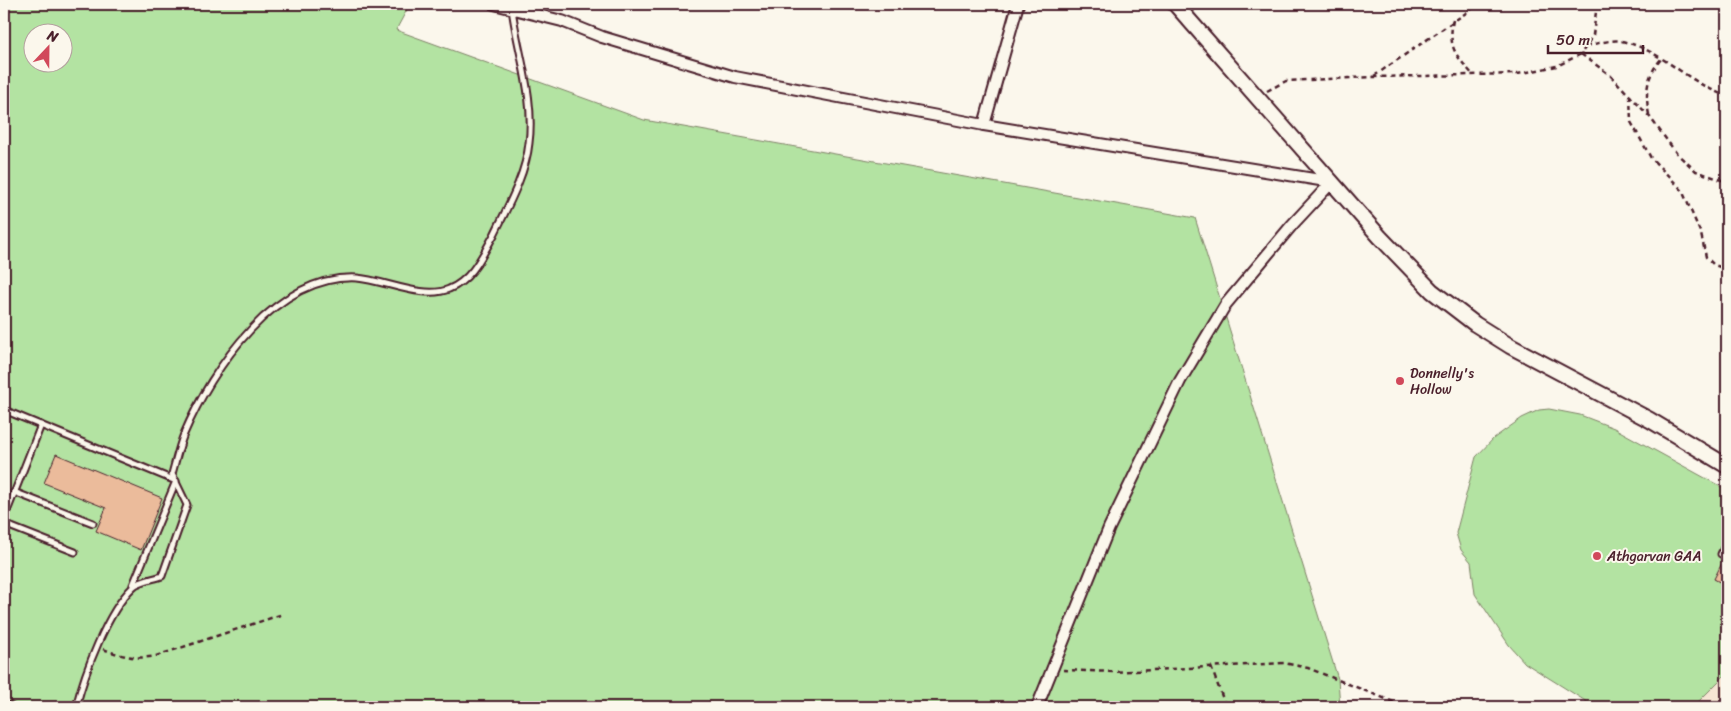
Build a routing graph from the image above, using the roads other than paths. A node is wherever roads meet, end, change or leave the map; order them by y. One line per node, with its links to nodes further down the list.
1 (494, 4): 4 (street)
2 (1018, 4): 5 (street)
3 (1175, 4): 6 (main road)
4 (516, 6): 5 (street); 10 (lane)
5 (984, 125): 6 (street)
6 (1332, 182): 9 (main road); 22 (street)
7 (4, 410): 8 (lane)
8 (41, 425): 10 (lane); 11 (lane)
9 (1727, 466)
10 (176, 481): 18 (lane); 18 (lane)
11 (14, 492): 12 (lane); 13 (lane)
12 (4, 519)
13 (93, 523)
14 (4, 524): 16 (lane)
15 (1727, 542): 17 (lane)
16 (75, 552)
17 (1721, 554)
18 (134, 586): 21 (lane)
19 (4, 704): 20 (lane)
20 (12, 707)
21 (76, 707)
22 (1036, 707)

